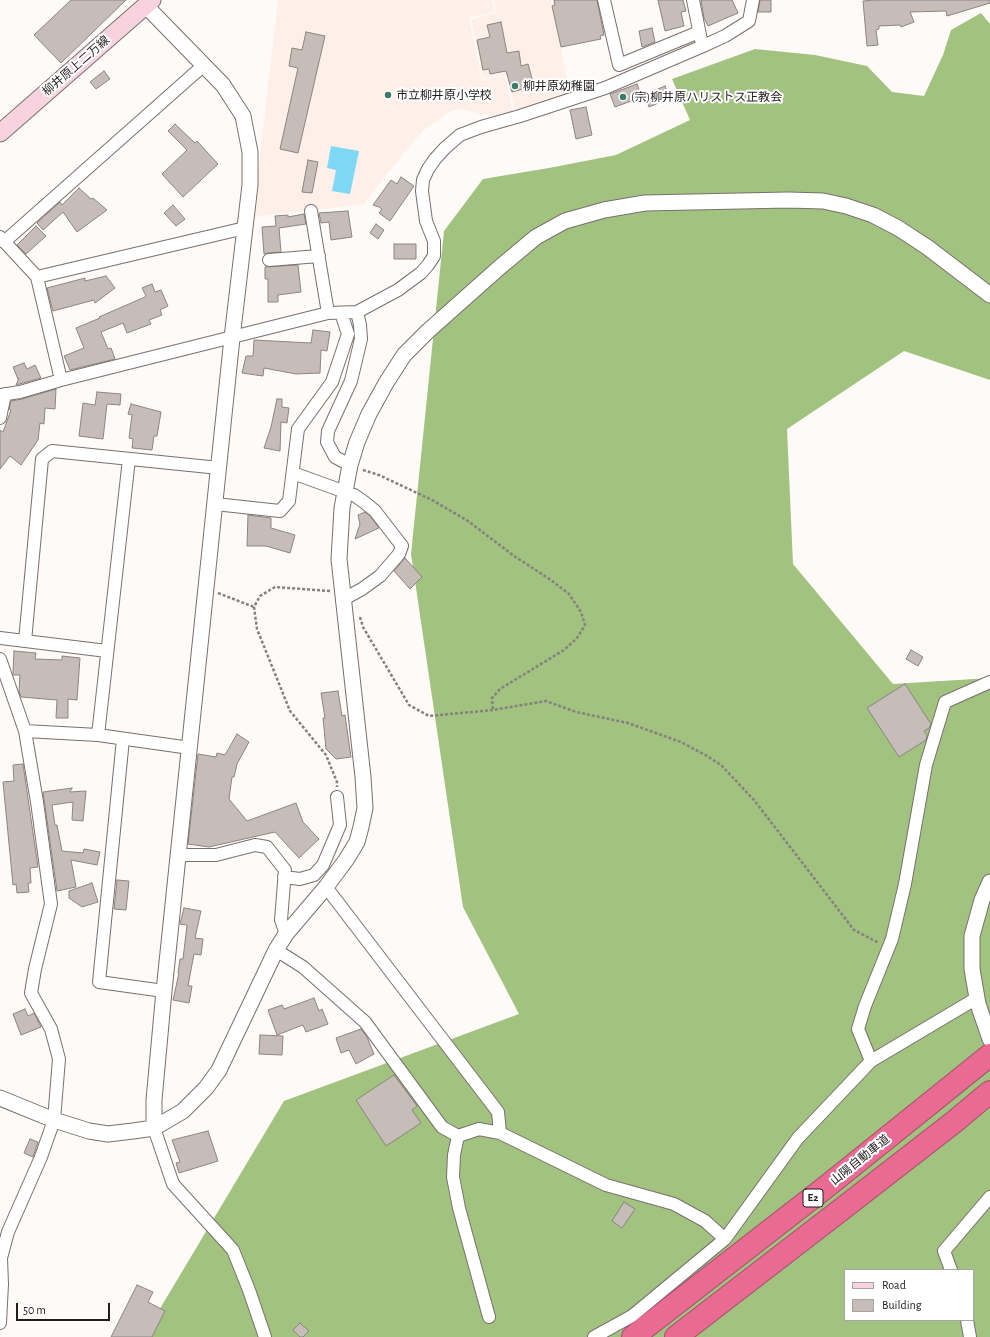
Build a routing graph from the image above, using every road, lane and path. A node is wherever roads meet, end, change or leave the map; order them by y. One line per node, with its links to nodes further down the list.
1 (604, 0): 5 (street)
2 (693, 0): 5 (street)
3 (753, 0): 6 (street)
4 (146, 2): 7 (street); 8 (main road, 柳井原上二万線)
5 (699, 32): 6 (street)
6 (703, 46): 16 (street)
7 (204, 65): 10 (street); 11 (street)
8 (0, 133)
9 (312, 211): 12 (street)
10 (245, 228): 14 (street); 19 (street)
11 (2, 239): 14 (street)
12 (319, 256): 13 (street); 17 (street)
13 (269, 260)
14 (37, 277): 20 (street)
15 (990, 296): 24 (street)
16 (357, 312): 18 (street); 24 (street)
17 (328, 313): 18 (street); 19 (street)
18 (341, 313): 26 (street)
19 (232, 338): 20 (street); 25 (street)
20 (61, 380): 21 (street)
21 (3, 394): 22 (street)
22 (0, 418)
23 (129, 459): 25 (street); 34 (street); 35 (street)
24 (350, 465): 31 (street); 38 (path)
25 (219, 468): 29 (street)
26 (293, 473): 27 (street); 29 (street)
27 (337, 489)
28 (354, 495): 31 (street)
29 (215, 504): 30 (street)
30 (206, 589): 32 (path); 42 (street)
31 (342, 596): 32 (path); 38 (path); 47 (street)
32 (254, 607): 43 (path)
33 (0, 638): 34 (street)
34 (24, 641): 35 (street)
35 (107, 651): 40 (street)
36 (0, 659): 39 (street)
37 (990, 682): 49 (street)
38 (493, 710): 49 (path)
39 (25, 730): 40 (street); 58 (street)
40 (98, 735): 41 (street)
41 (122, 739): 42 (street); 51 (street)
42 (190, 748): 44 (street)
43 (337, 797): 45 (street)
44 (179, 855): 45 (street); 51 (street)
45 (284, 877): 48 (street)
46 (990, 882): 52 (street)
47 (326, 886): 48 (street); 60 (street)
48 (286, 934): 50 (street)
49 (889, 948): 55 (street)
50 (276, 950): 59 (street); 61 (street)
51 (164, 991): 59 (street)
52 (978, 1001): 53 (street); 55 (street)
53 (990, 1039)
54 (990, 1055): 70 (highway, 山陽自動車道 / E2)
55 (871, 1061): 63 (street)
56 (990, 1092): 71 (highway, E2)
57 (0, 1098): 58 (street)
58 (54, 1120): 59 (street); 67 (street)
59 (154, 1128): 68 (street)
60 (500, 1133): 61 (street); 63 (street)
61 (458, 1136): 65 (street)
62 (990, 1197): 64 (street)
63 (725, 1239): 69 (street)
64 (951, 1269)
65 (489, 1317)
66 (967, 1321): 72 (street)
67 (0, 1323)
68 (265, 1337)
69 (594, 1337)
70 (633, 1337)
71 (676, 1337)
72 (970, 1337)

